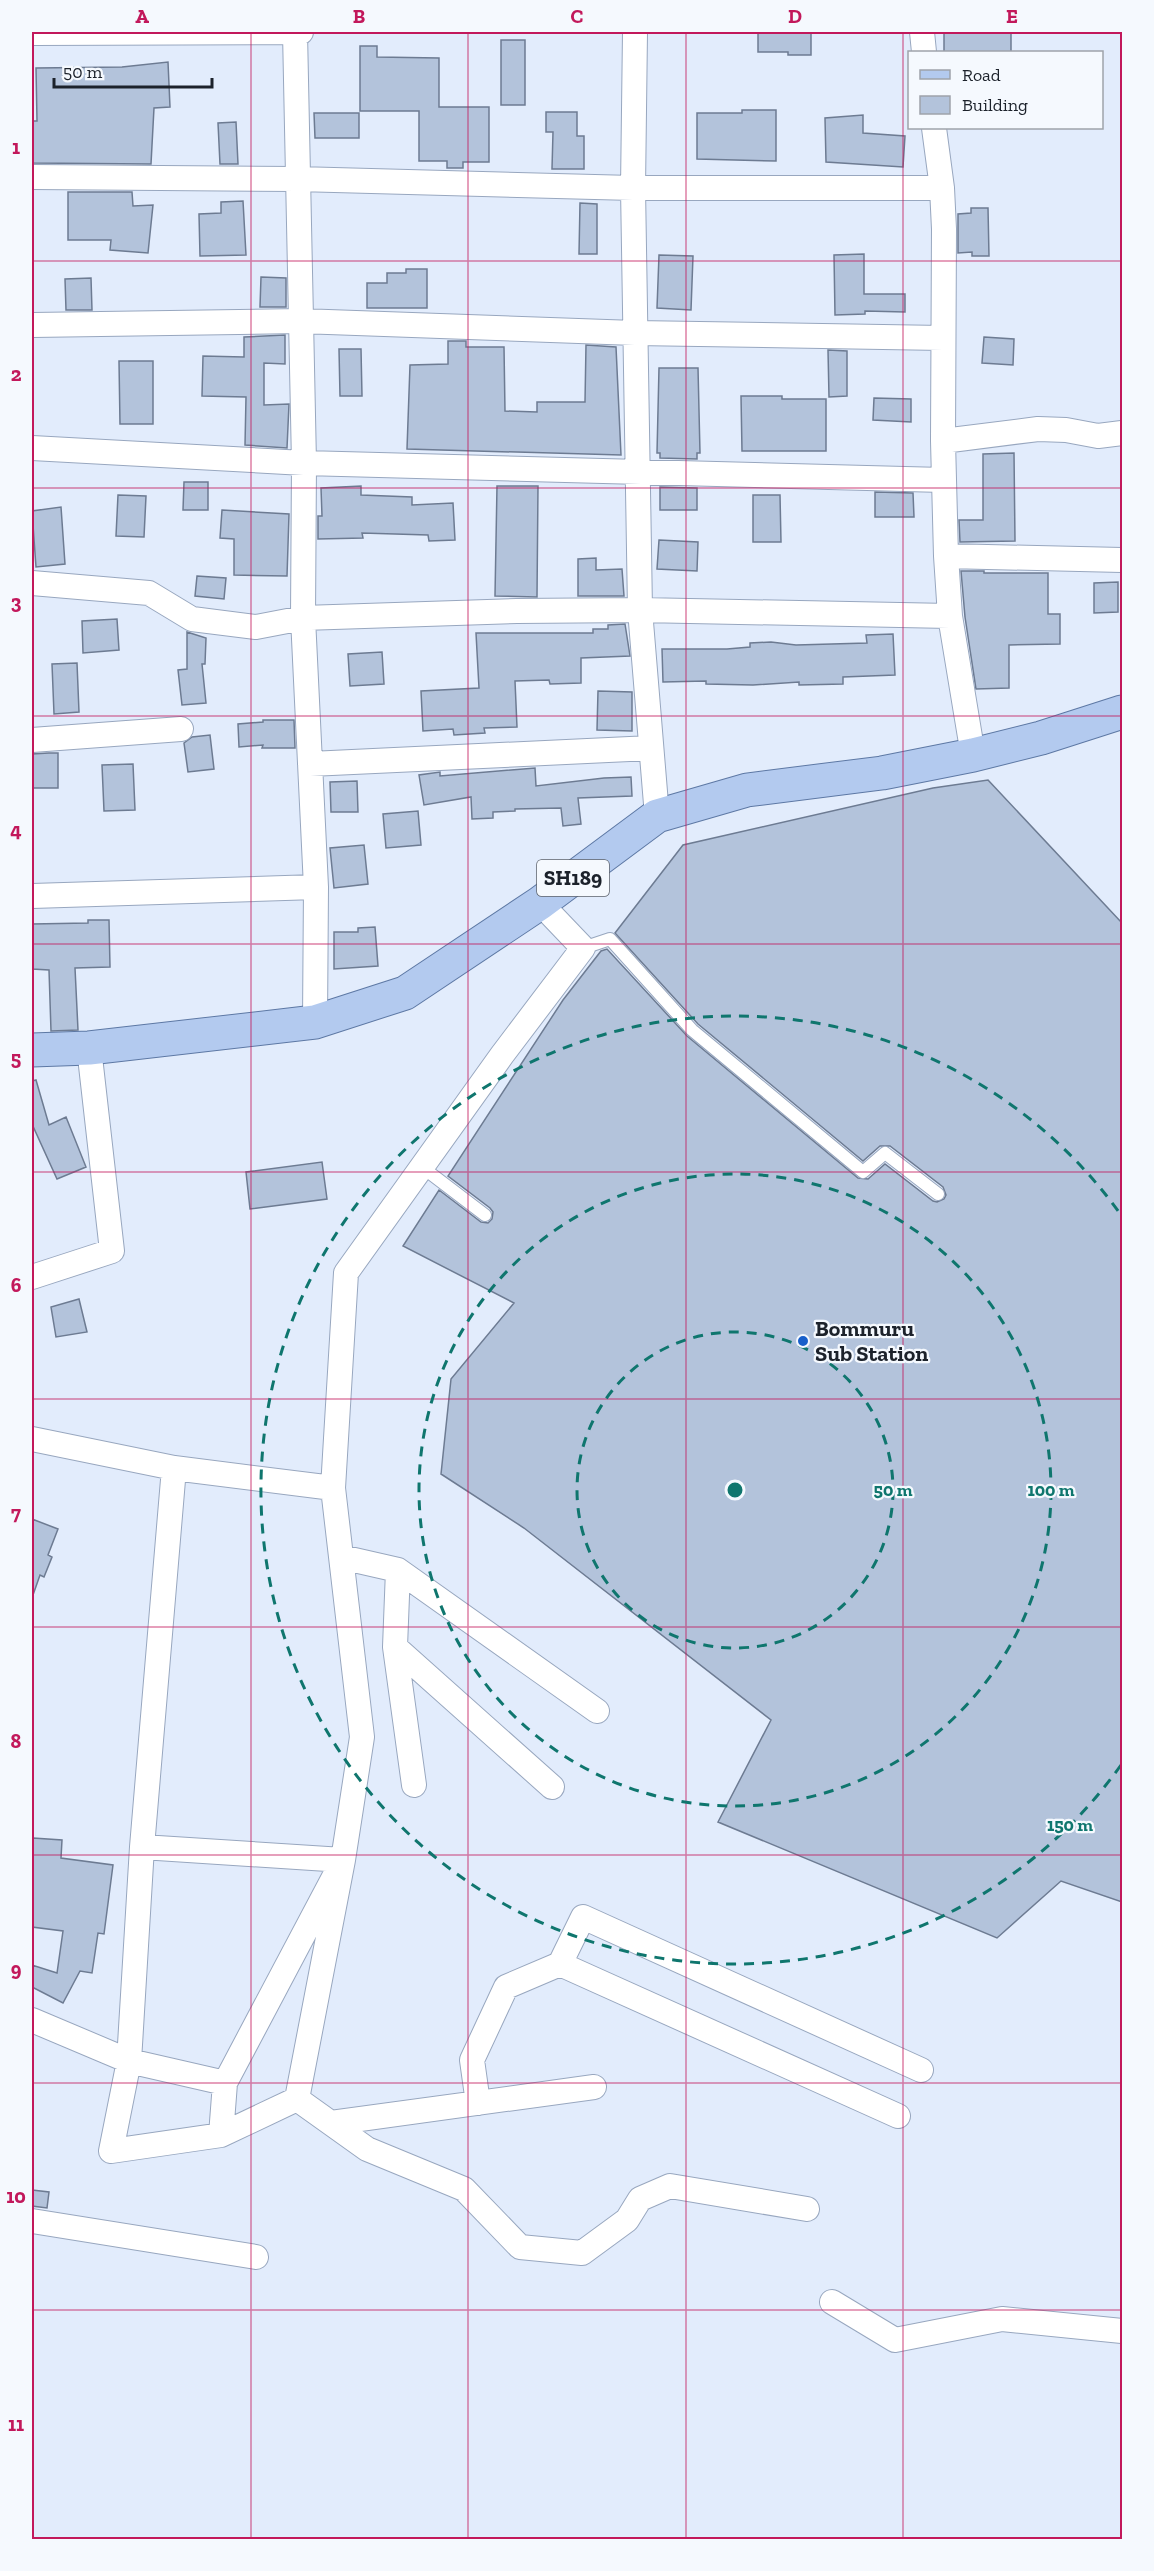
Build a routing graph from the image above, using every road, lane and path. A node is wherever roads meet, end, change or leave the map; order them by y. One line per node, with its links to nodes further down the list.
1 (295, 32): 2 (street); 5 (street); 9 (street)
2 (301, 32)
3 (635, 32): 10 (street)
4 (922, 32): 6 (street)
5 (32, 33)
6 (924, 51)
7 (934, 129): 11 (street)
8 (32, 177): 9 (street)
9 (297, 179): 10 (street); 12 (street)
10 (633, 188): 11 (street); 14 (street)
11 (942, 188): 15 (street)
12 (300, 321): 13 (street); 14 (street); 19 (street)
13 (32, 325)
14 (635, 333): 15 (street); 20 (street)
15 (943, 338): 17 (street)
16 (1122, 433): 17 (street)
17 (943, 441): 21 (street)
18 (32, 448): 19 (street)
19 (304, 463): 20 (street); 27 (street)
20 (638, 472): 21 (street); 25 (street)
21 (944, 480): 22 (street)
22 (946, 556): 23 (street); 26 (street)
23 (1122, 560)
24 (32, 584): 27 (street)
25 (640, 610): 26 (street); 27 (street); 31 (street)
26 (950, 616): 32 (street)
27 (303, 618): 33 (street)
28 (1122, 712): 32 (main road, SH189)
29 (181, 729): 30 (street)
30 (32, 740)
31 (651, 748): 33 (street); 34 (street)
32 (973, 755): 34 (main road, SH189)
33 (310, 764): 35 (street)
34 (657, 816): 37 (main road, SH189)
35 (316, 887): 36 (street); 39 (street)
36 (32, 896)
37 (540, 903): 38 (street); 39 (main road, SH189)
38 (583, 948): 42 (street); 43 (lane)
39 (315, 1022): 40 (main road, SH189)
40 (89, 1048): 41 (main road, SH189); 45 (street)
41 (32, 1050)
42 (422, 1167): 44 (lane); 48 (street)
43 (938, 1194)
44 (485, 1215)
45 (32, 1277)
46 (32, 1439): 47 (street)
47 (174, 1468): 48 (street); 55 (street)
48 (333, 1488): 49 (street)
49 (341, 1557): 50 (street); 56 (street)
50 (398, 1570): 51 (street); 52 (street)
51 (395, 1647): 53 (street); 54 (street)
52 (597, 1711)
53 (414, 1785)
54 (552, 1787)
55 (142, 1847): 56 (street); 59 (street)
56 (343, 1860): 61 (street); 63 (street)
57 (560, 1964): 60 (street); 64 (street); 65 (street)
58 (32, 2020): 59 (street)
59 (129, 2061): 61 (street); 67 (street)
60 (921, 2070)
61 (225, 2083): 67 (street)
62 (594, 2087): 64 (street)
63 (297, 2099): 66 (street); 67 (street)
64 (478, 2103): 66 (street)
65 (898, 2116)
66 (331, 2123): 68 (street)
67 (221, 2134)
68 (807, 2209)
69 (32, 2221): 70 (street)
70 (256, 2257)
71 (832, 2302): 72 (street)
72 (1122, 2331)

